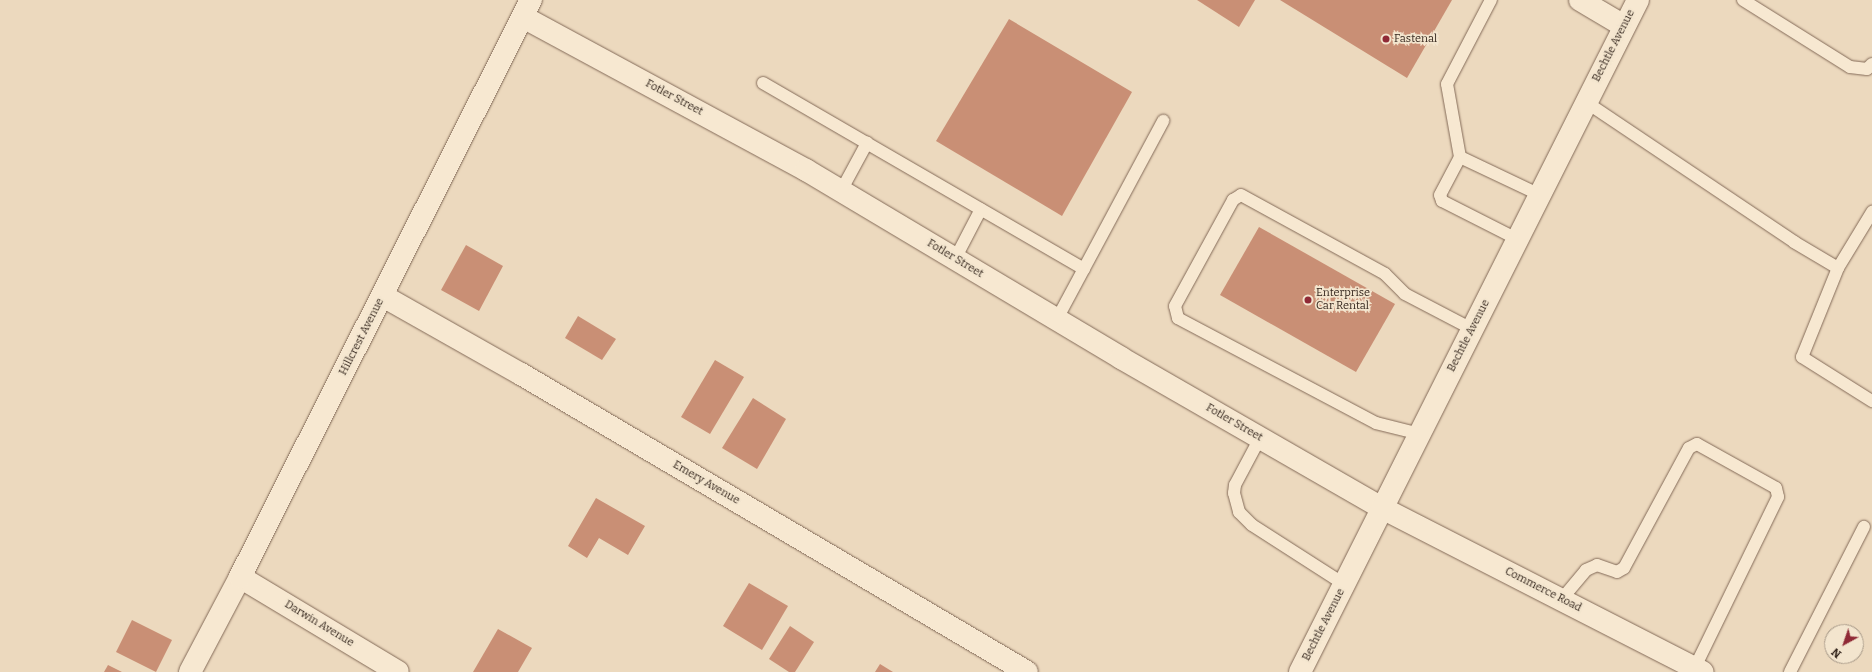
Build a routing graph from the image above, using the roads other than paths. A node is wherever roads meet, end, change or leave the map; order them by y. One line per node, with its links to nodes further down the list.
1 (1491, 0): 12 (lane)
2 (1580, 0): 6 (street)
3 (1638, 0): 6 (street, Bechtle Avenue)
4 (1743, 0): 7 (lane)
5 (527, 8): 13 (street, Fotler Street); 21 (street, Hillcrest Avenue)
6 (1624, 26): 9 (street, Bechtle Avenue)
7 (1872, 64)
8 (763, 83): 11 (lane)
9 (1586, 102): 14 (street, Bechtle Avenue); 19 (lane)
10 (1163, 121): 20 (lane)
11 (867, 143): 13 (lane); 15 (lane)
12 (1460, 157): 14 (lane); 17 (lane)
13 (842, 190): 18 (street, Fotler Street)
14 (1540, 195): 17 (street, Bechtle Avenue)
15 (981, 210): 18 (lane); 20 (lane)
16 (1872, 212): 19 (lane)
17 (1517, 239): 23 (street, Bechtle Avenue)
18 (954, 258): 22 (street, Fotler Street)
19 (1838, 268): 24 (lane)
20 (1084, 269): 22 (lane)
21 (383, 296): 29 (street, Hillcrest Avenue); 35 (street, Emery Avenue)
22 (1057, 319): 26 (street, Fotler Street)
23 (1472, 329): 25 (street, Bechtle Avenue); 25 (lane)
24 (1872, 401)
25 (1420, 434): 27 (street, Bechtle Avenue)
26 (1260, 438): 27 (street, Fotler Street); 30 (lane)
27 (1382, 508): 30 (street, Bechtle Avenue); 31 (street, Commerce Road)
28 (1864, 527): 37 (lane)
29 (240, 577): 33 (street, Hillcrest Avenue); 34 (street, Darwin Avenue)
30 (1344, 584): 36 (street, Bechtle Avenue)
31 (1561, 600): 32 (street, Commerce Road); 32 (lane)
32 (1696, 670)
33 (190, 672)
34 (398, 672)
35 (1027, 672)
36 (1300, 672)
37 (1790, 672)

